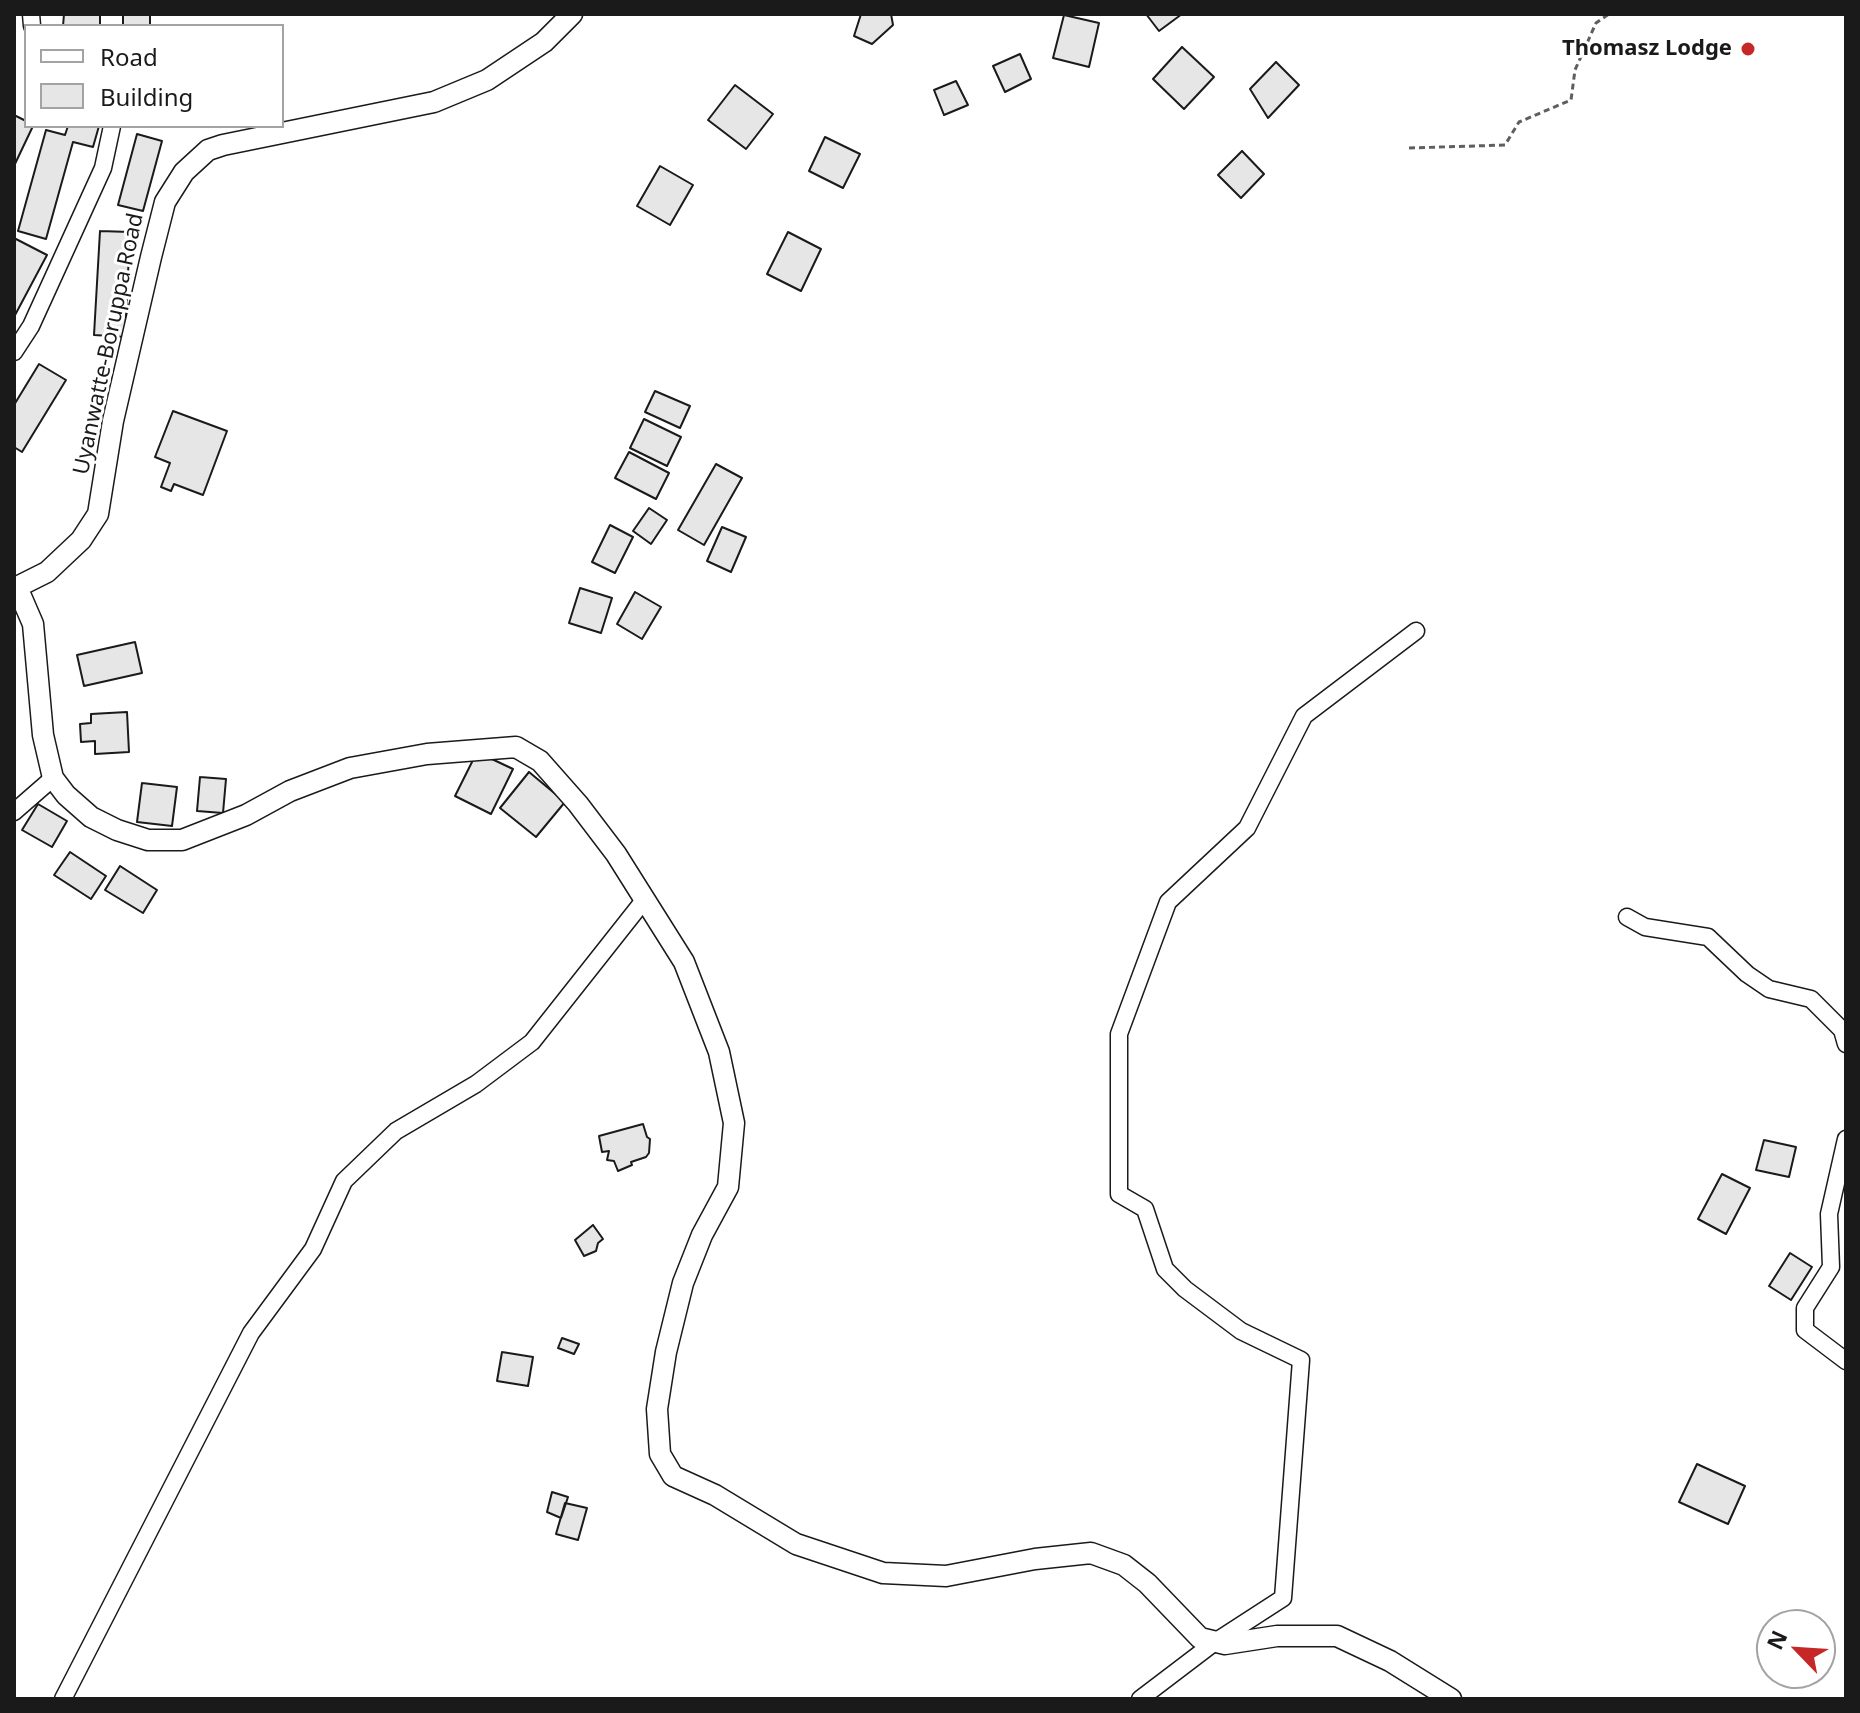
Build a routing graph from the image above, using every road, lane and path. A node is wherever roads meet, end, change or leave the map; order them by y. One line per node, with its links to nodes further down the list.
1 (572, 14): 6 (street, Uyanwatte-Boruppa Road)
2 (1609, 14): 4 (path)
3 (112, 128): 5 (street)
4 (1409, 148)
5 (14, 352)
6 (15, 587): 8 (street)
7 (1416, 631): 15 (street)
8 (53, 778): 9 (street); 10 (street)
9 (14, 812)
10 (645, 899): 15 (street); 16 (street)
11 (1627, 917): 12 (street)
12 (1846, 1044)
13 (1846, 1139): 14 (street)
14 (1846, 1361)
15 (1215, 1642): 17 (street); 18 (street)
16 (63, 1699)
17 (1140, 1699)
18 (1451, 1699)

